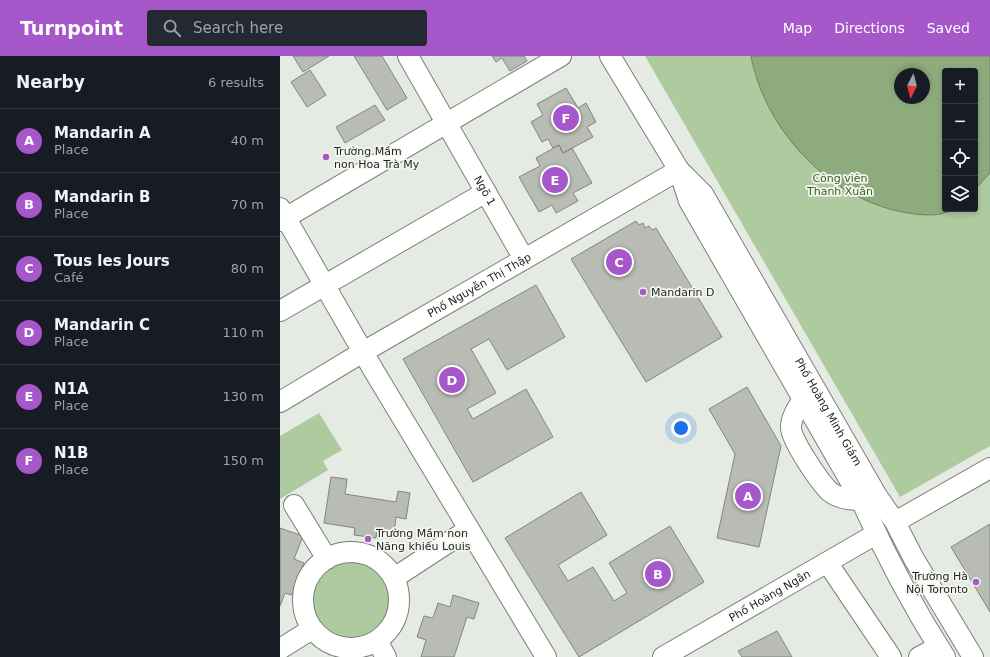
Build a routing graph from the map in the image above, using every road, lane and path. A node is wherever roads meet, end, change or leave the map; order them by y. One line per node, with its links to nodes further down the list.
1 (408, 56): 4 (street, Ngõ 1)
2 (561, 56): 4 (street)
3 (610, 56): 5 (street, Phố Hoàng Minh Giám)
4 (446, 122): 6 (street, Ngõ 1); 7 (street)
5 (679, 170): 8 (street, Phố Nguyễn Thị Thập); 12 (street, Phố Hoàng Minh Giám); 17 (street, Phố Hoàng Minh Giám)
6 (486, 192): 8 (street, Ngõ 1); 9 (street)
7 (282, 216): 9 (street)
8 (524, 259): 11 (street, Phố Nguyễn Thị Thập)
9 (325, 286): 10 (street); 11 (street)
10 (280, 311)
11 (363, 352): 13 (street, Phố Nguyễn Thị Thập); 18 (street)
12 (803, 399): 15 (street, Phố Hoàng Minh Giám); 15 (street)
13 (280, 402)
14 (990, 468): 17 (street)
15 (861, 500): 19 (street, Phố Hoàng Minh Giám)
16 (294, 505): 20 (street)
17 (895, 522): 31 (street, Phố Hoàng Minh Giám)
18 (469, 529): 22 (street); 27 (street)
19 (876, 534): 26 (street, Phố Hoàng Minh Giám); 28 (street, Phố Hoàng Ngân)
20 (326, 559): 22 (street); 23 (street)
21 (833, 571): 29 (street)
22 (394, 578): 25 (street)
23 (312, 629): 24 (street); 25 (street)
24 (280, 649)
25 (381, 649)
26 (942, 652): 30 (street)
27 (546, 657)
28 (663, 657)
29 (891, 657)
30 (919, 657)
31 (974, 657)

